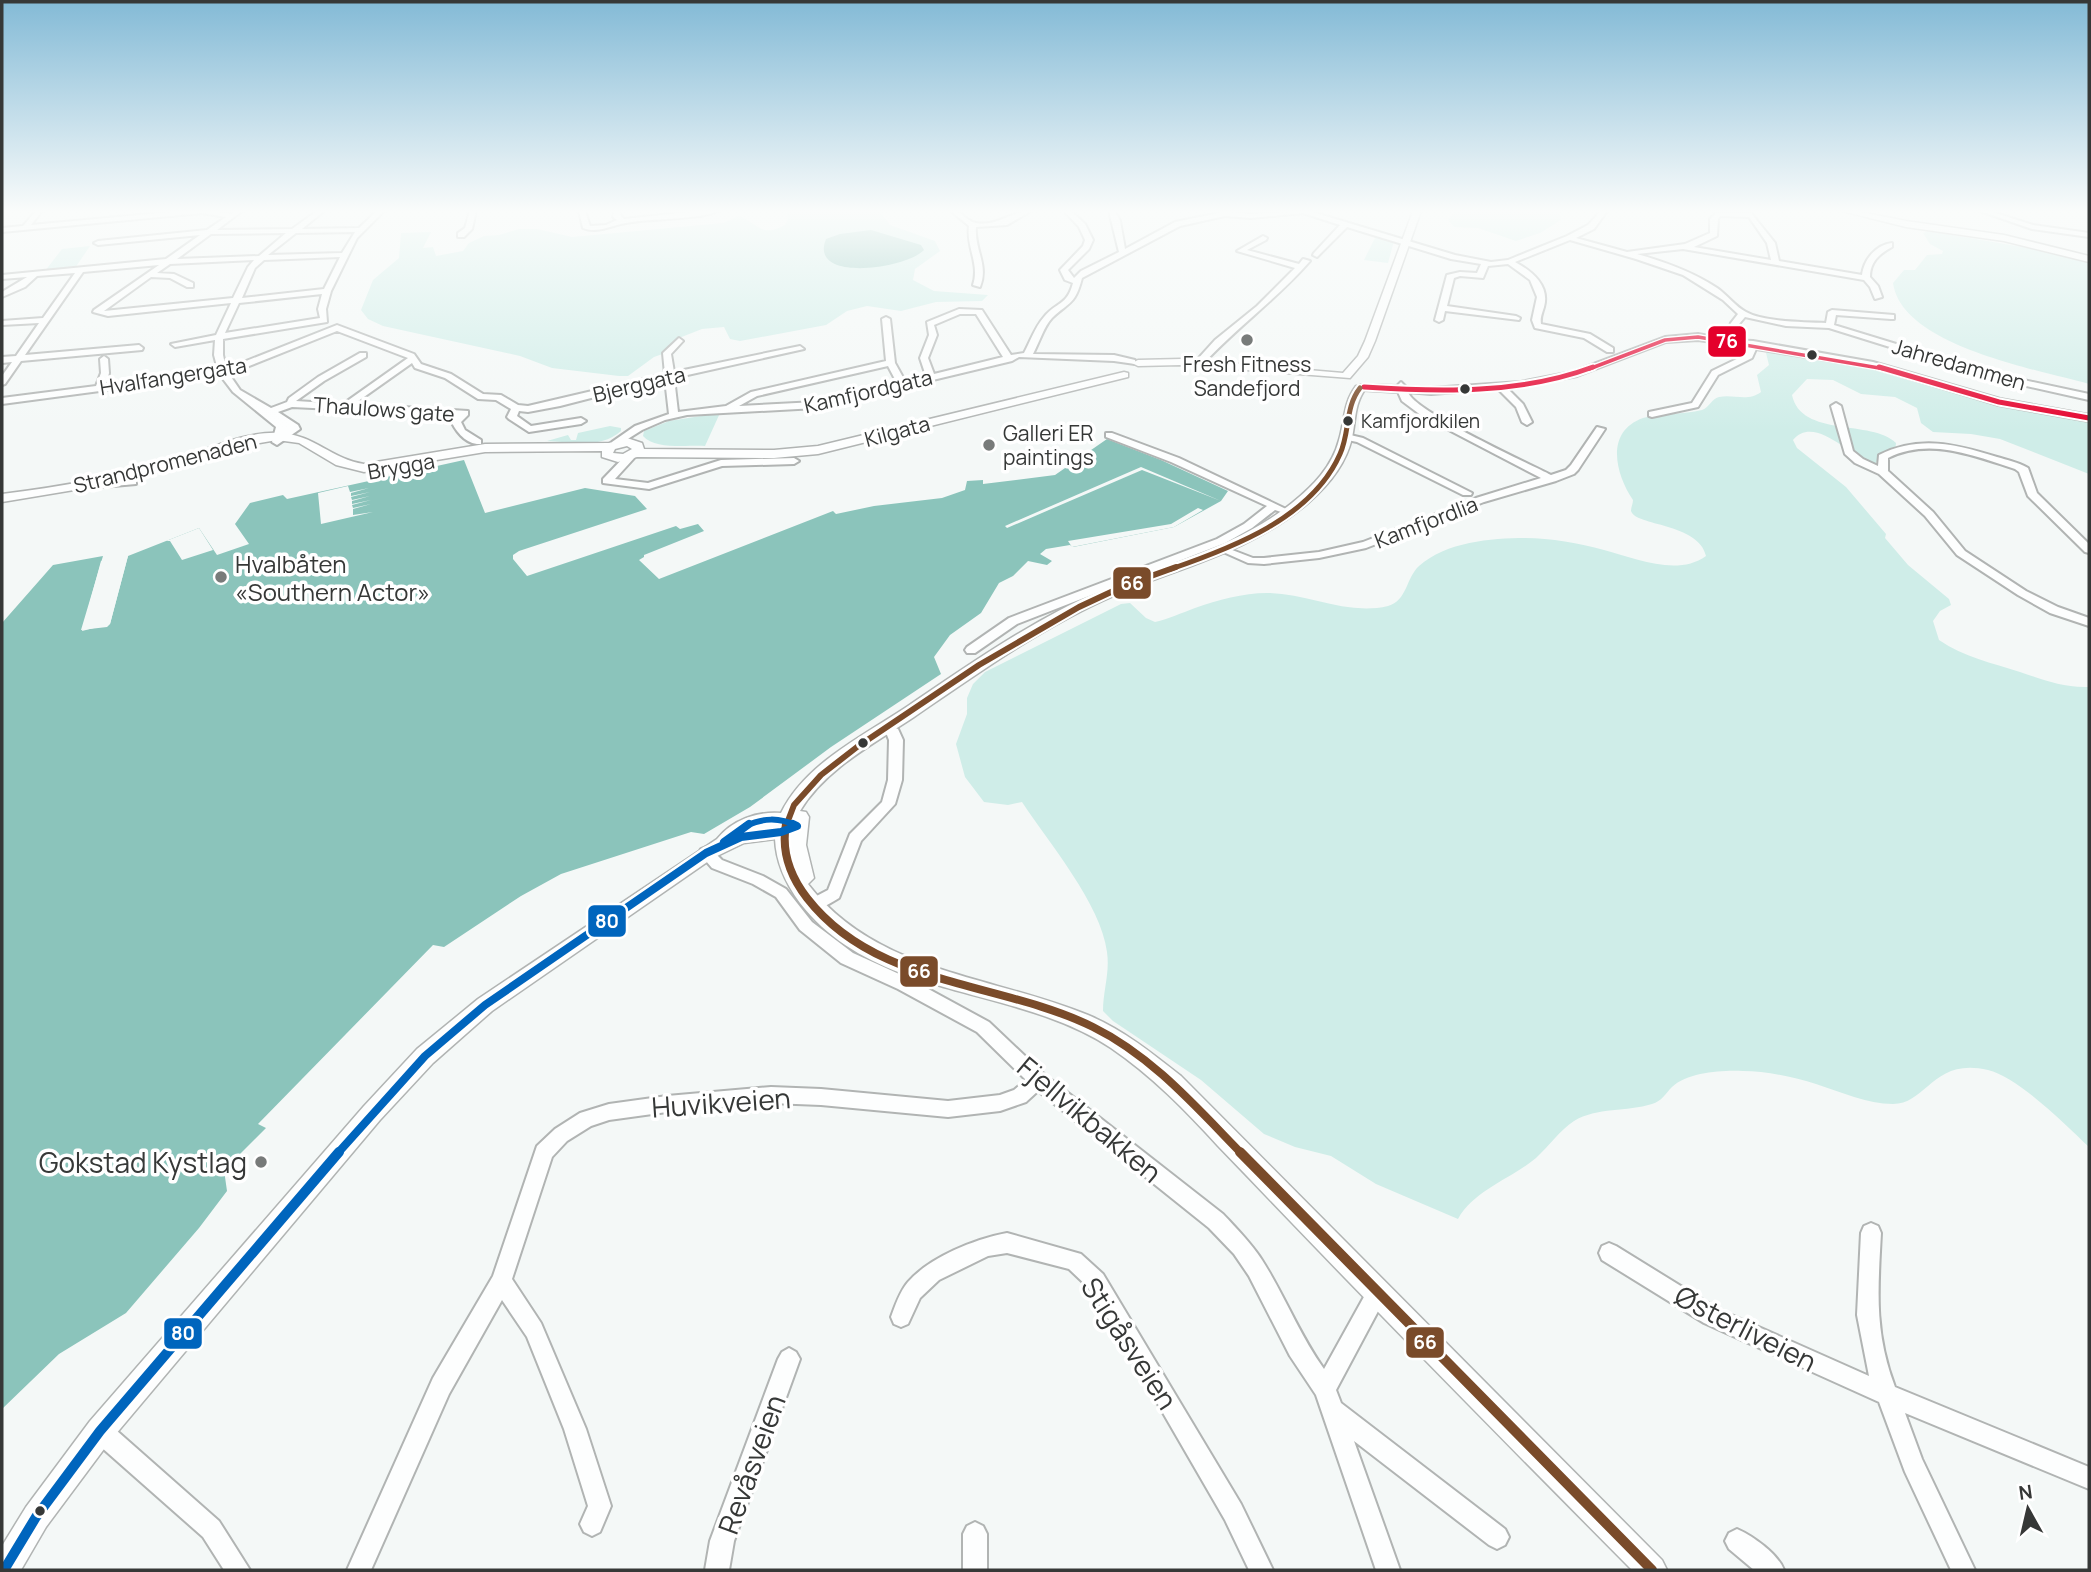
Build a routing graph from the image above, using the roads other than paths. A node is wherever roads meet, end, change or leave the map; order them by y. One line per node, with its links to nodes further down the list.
1 (23, 284): 14 (street)
2 (70, 284): 23 (street)
3 (136, 284): 18 (street)
4 (243, 284): 17 (street)
5 (331, 284): 13 (street)
6 (1076, 284): 38 (street)
7 (1283, 284): 46 (street)
8 (1391, 284): 40 (main road)
9 (1448, 284): 19 (street)
10 (1536, 284): 36 (street)
11 (1702, 284): 20 (street, Jahredammen)
12 (1872, 284): 16 (street)
13 (327, 291): 17 (street); 29 (street)
14 (2, 295)
15 (177, 297): 18 (street)
16 (1878, 297)
17 (236, 300): 18 (street); 29 (street)
18 (171, 306)
19 (1442, 308): 22 (street); 25 (street)
20 (1744, 314): 27 (street, Jahredammen); 30 (street)
21 (1891, 317): 27 (street, Jahredammen)
22 (1516, 318)
23 (46, 320): 26 (street); 41 (street)
24 (886, 320): 45 (street)
25 (1439, 320)
26 (2, 323)
27 (1830, 326): 61 (street, Jahredammen)
28 (337, 328): 43 (street, Bjerggata); 50 (street, Hvalfangergata)
29 (219, 338): 32 (street); 50 (street)
30 (1729, 340): 33 (street); 58 (street)
31 (679, 341): 51 (street)
32 (175, 344)
33 (1753, 344): 71 (street); 73 (street)
34 (139, 348): 41 (street)
35 (800, 349): 51 (street, Bjerggata)
36 (1610, 351)
37 (363, 355): 63 (street)
38 (1019, 357): 39 (street, Kamfjordgata); 52 (street, Kamfjordgata); 52 (street)
39 (1091, 357): 47 (street, Kamfjordgata); 49 (street, Kamfjordgata)
40 (1363, 357): 54 (main road); 55 (main road)
41 (18, 359): 44 (street); 53 (street)
42 (104, 359): 59 (street)
43 (412, 359): 60 (street, Bjerggata); 64 (street)
44 (2, 360)
45 (891, 363): 56 (street); 66 (street)
46 (1199, 363): 47 (main road); 48 (main road)
47 (1139, 366): 48 (main road); 49 (main road); 49 (main road)
48 (1240, 368): 54 (main road)
49 (1119, 371): 82 (main road, Kilgata)
50 (222, 372): 59 (street, Hvalfangergata); 68 (street)
51 (670, 376): 67 (street, Bjerggata); 72 (street)
52 (931, 378): 56 (street, Kamfjordgata)
53 (2, 382)
54 (1343, 382): 55 (main road); 70 (main road)
55 (1363, 383): 57 (street); 70 (main road)
56 (903, 384): 66 (street, Kamfjordgata)
57 (1401, 387): 58 (street); 87 (street)
58 (1502, 388): 75 (street)
59 (100, 389): 62 (street, Hvalfangergata)
60 (481, 397): 67 (street, Bjerggata); 69 (street)
61 (2089, 397)
62 (2, 401)
63 (291, 404): 64 (street, Thaulows gate); 68 (street, Thaulows gate)
64 (347, 405): 69 (street, Thaulows gate)
65 (1836, 406): 86 (street)
66 (730, 407): 72 (street, Kamfjordgata)
67 (516, 408): 74 (street)
68 (268, 412): 78 (street)
69 (465, 413): 81 (street, Thaulows gate)
70 (1349, 414): 80 (main road)
71 (1652, 414)
72 (674, 415): 76 (street, Kamfjordgata)
73 (2089, 418)
74 (581, 421)
75 (1527, 422)
76 (637, 427): 82 (street); 83 (street, Kamfjordgata)
77 (1600, 429): 87 (street, Kamfjordlia)
78 (283, 435): 85 (main road); 85 (main road); 89 (main road, Strandpromenaden); 90 (main road, Strandpromenaden)
79 (1109, 435): 93 (street)
80 (1346, 437): 91 (street); 93 (main road)
81 (478, 442)
82 (635, 450): 83 (main road, Kilgata); 88 (street)
83 (610, 451): 85 (main road, Brygga); 88 (street)
84 (794, 461): 88 (street)
85 (342, 469)
86 (1883, 472): 94 (street); 98 (street)
87 (1552, 479): 97 (street, Kamfjordlia)
88 (607, 481)
89 (132, 482): 90 (street); 92 (main road, Strandpromenaden)
90 (94, 485): 92 (main road, Strandpromenaden)
91 (1467, 493)
92 (2, 501)
93 (1281, 509): 97 (main road); 99 (street)
94 (2070, 529): 95 (street); 96 (street)
95 (2089, 531)
96 (2089, 550)
97 (1227, 551): 100 (main road)
98 (2089, 622)
99 (971, 650)
100 (886, 728): 101 (main road); 103 (street)
101 (789, 826): 102 (main road); 103 (main road)
102 (715, 848): 104 (street, Fjellvikbakken); 113 (main road)
103 (814, 904): 108 (main road)
104 (1038, 1080): 107 (street, Huvikveien); 112 (street, Fjellvikbakken)
105 (1871, 1233): 111 (street)
106 (1609, 1252): 111 (street, Østerliveien)
107 (502, 1280): 115 (street); 121 (street, Huvikveien)
108 (1377, 1293): 112 (street); 126 (main road)
109 (901, 1317): 124 (street, Stigåsveien)
110 (789, 1359): 122 (street, Revåsveien)
111 (1887, 1395): 114 (street, Østerliveien); 128 (street)
112 (1329, 1399): 117 (street); 125 (street)
113 (100, 1432): 119 (main road); 120 (street)
114 (2089, 1478)
115 (592, 1524)
116 (975, 1534): 123 (street)
117 (1497, 1537)
118 (1737, 1541): 127 (street)
119 (5, 1563)
120 (238, 1570)
121 (359, 1570)
122 (717, 1570)
123 (975, 1570)
124 (1261, 1570)
125 (1388, 1570)
126 (1652, 1570)
127 (1772, 1570)
128 (1963, 1570)

